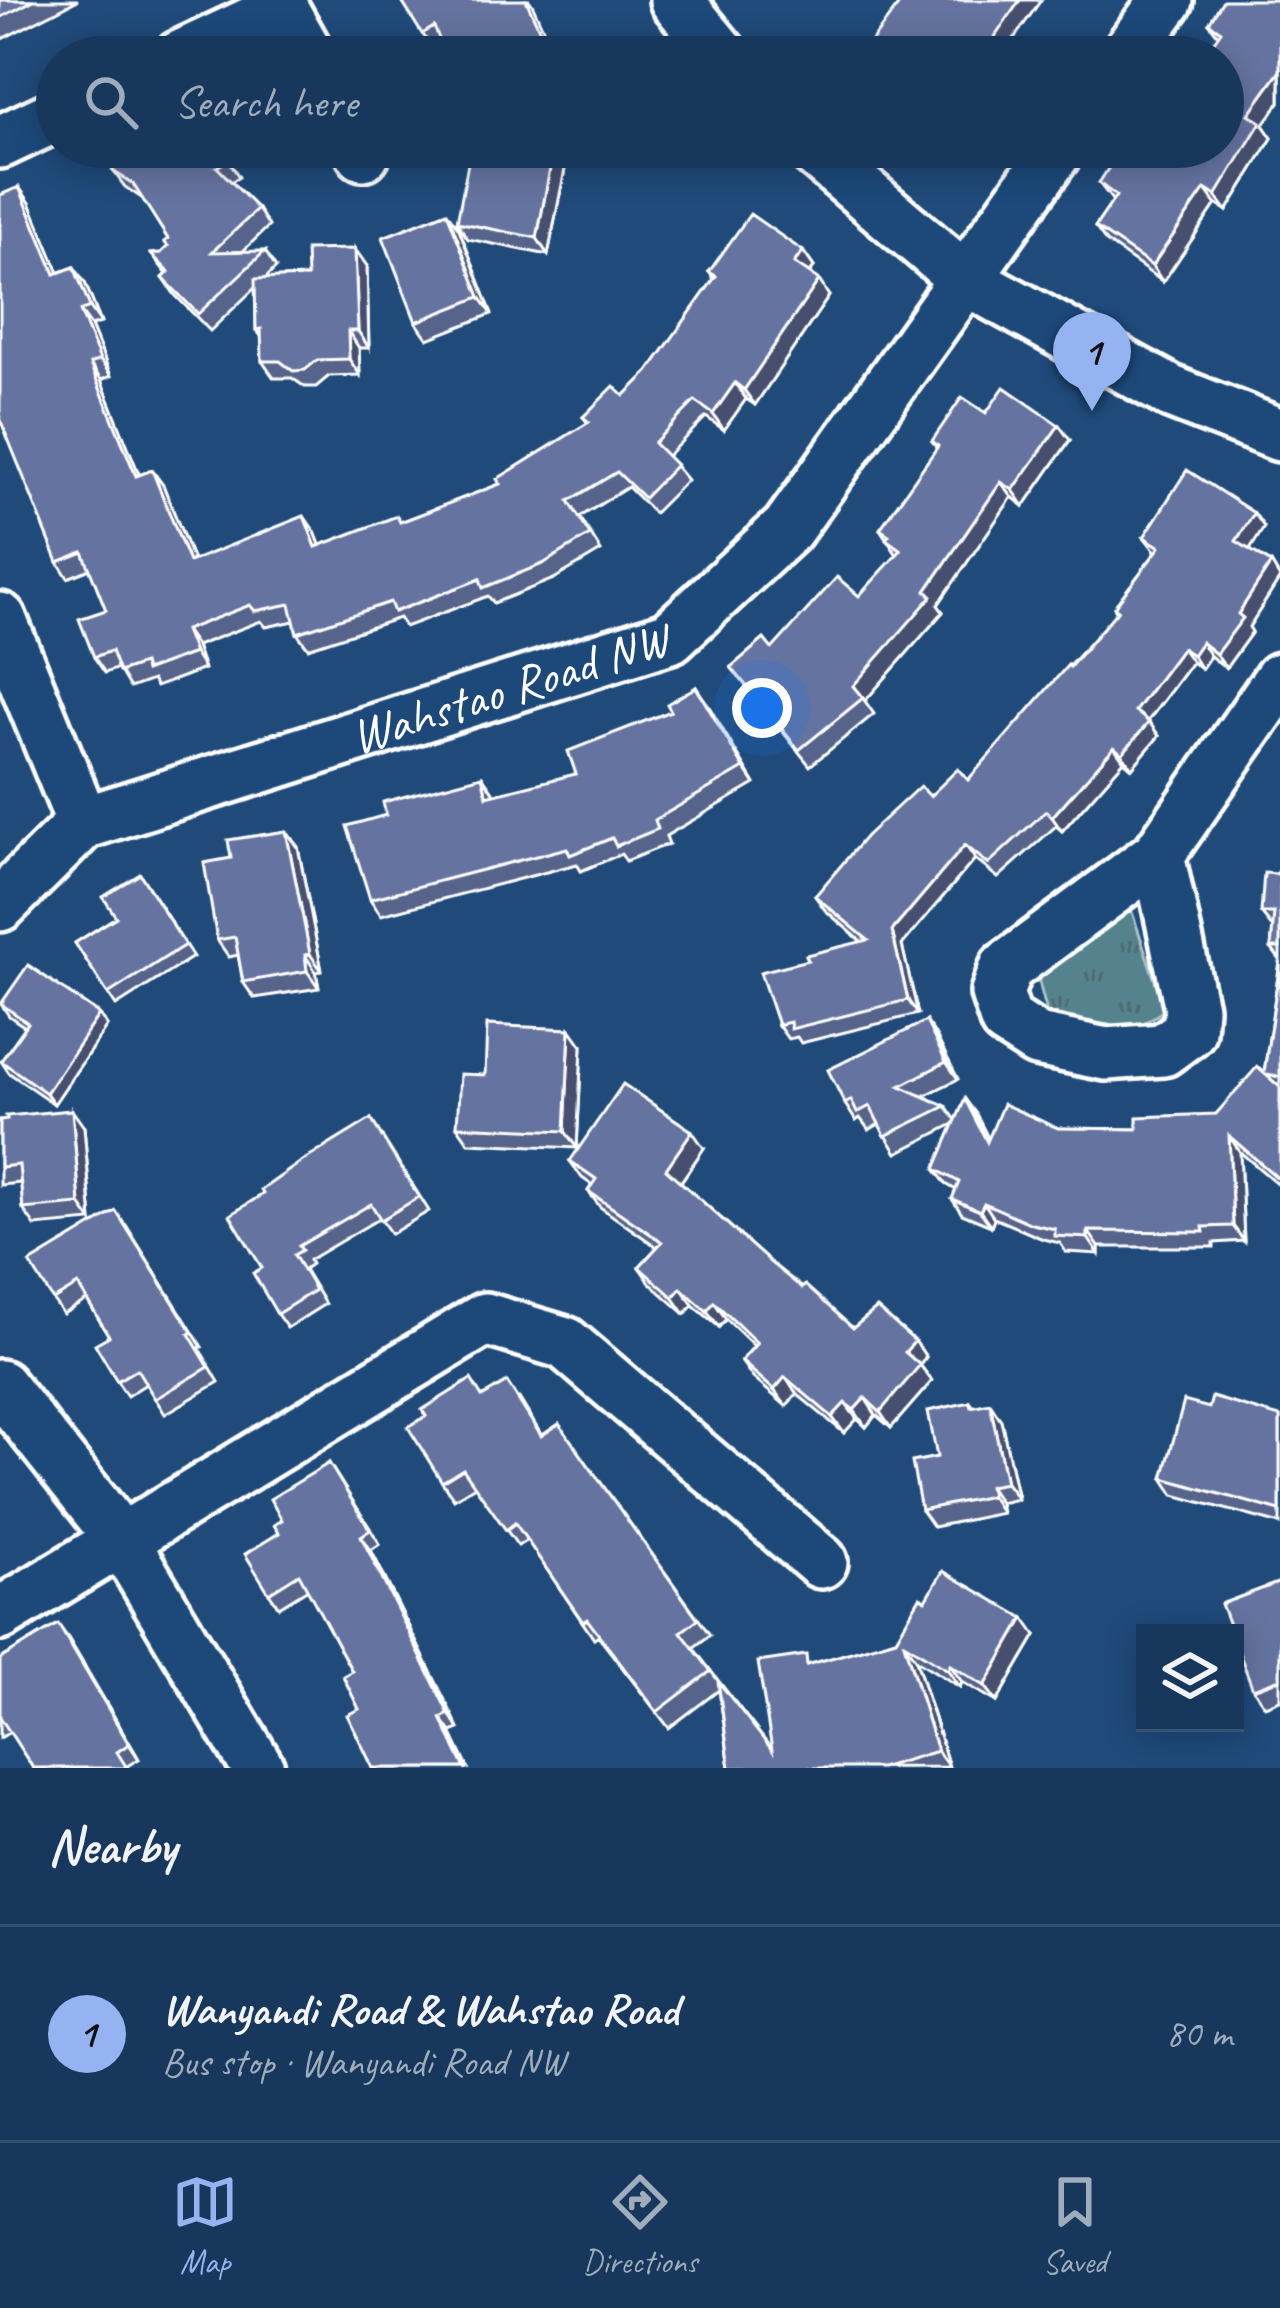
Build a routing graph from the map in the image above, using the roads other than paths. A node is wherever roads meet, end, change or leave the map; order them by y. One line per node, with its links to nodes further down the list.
1 (676, 0): 6 (street)
2 (1167, 0): 7 (street)
3 (279, 4): 4 (street); 5 (street)
4 (219, 36)
5 (297, 36)
6 (705, 36)
7 (1140, 36)
8 (36, 125): 9 (street)
9 (0, 142)
10 (835, 168): 12 (street)
11 (1044, 168): 12 (street, Wahstao Road NW)
12 (964, 278): 13 (street); 16 (street, Wahstao Road NW)
13 (1280, 435)
14 (0, 619): 16 (street)
15 (1280, 679): 17 (street)
16 (83, 824): 18 (street, Wahstao Road NW)
17 (1158, 855)
18 (0, 905)
19 (0, 1386): 20 (street)
20 (122, 1540): 21 (street); 22 (street); 23 (street)
21 (821, 1562)
22 (0, 1614)
23 (258, 1768)

